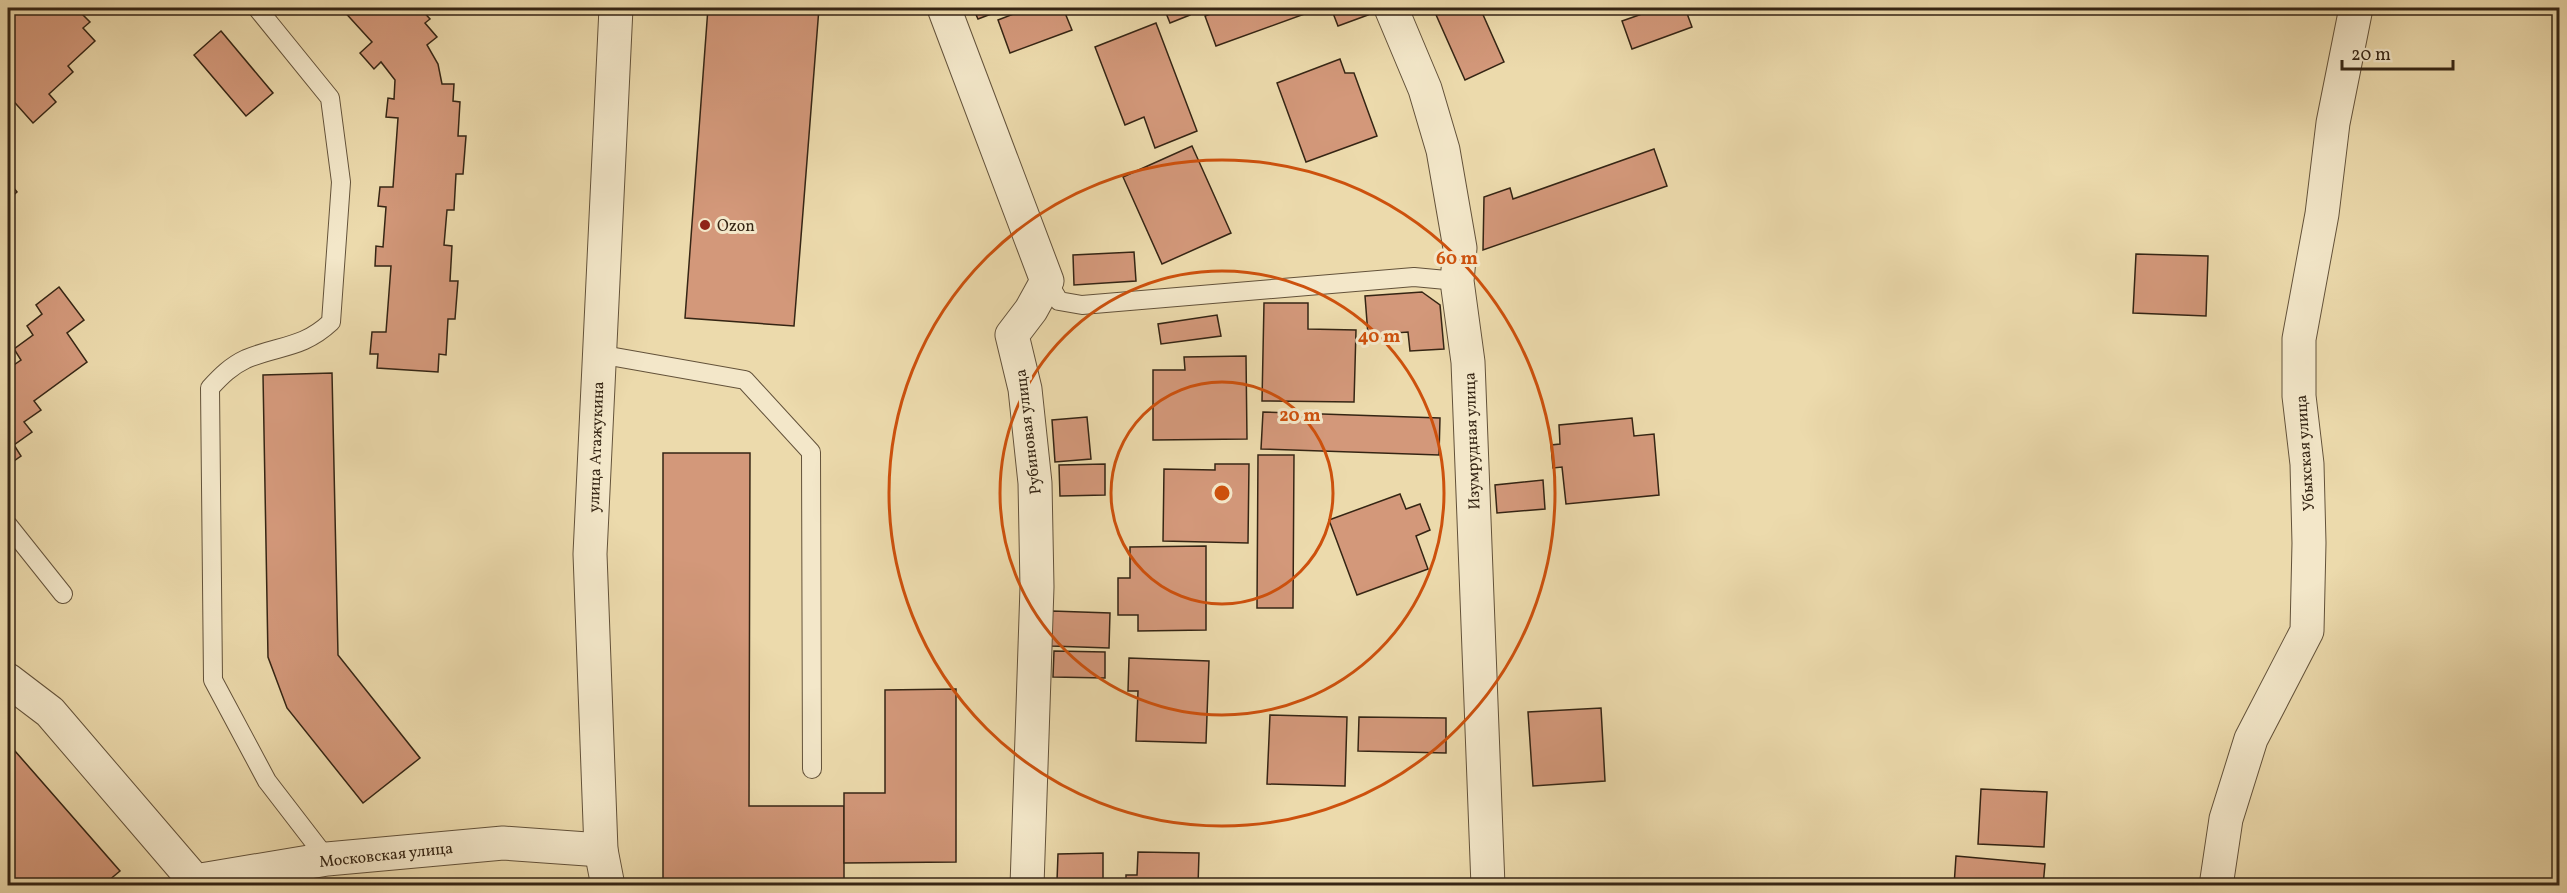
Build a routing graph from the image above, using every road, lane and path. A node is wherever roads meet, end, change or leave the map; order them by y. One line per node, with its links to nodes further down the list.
1 (257, 8): 14 (lane)
2 (616, 8): 8 (street, улица Атажукина)
3 (944, 8): 6 (street)
4 (1391, 8): 7 (street, Изумрудная улица)
5 (2356, 8): 19 (street, Убыхская улица)
6 (1047, 281): 7 (lane); 17 (street, Рубиновая улица)
7 (1458, 281): 18 (street, Изумрудная улица)
8 (598, 354): 12 (lane); 13 (street, улица Атажукина)
9 (8, 525): 10 (lane)
10 (63, 594)
11 (8, 680): 15 (street, Московская улица)
12 (812, 769)
13 (602, 850): 14 (street, Московская улица); 16 (street, улица Атажукина)
14 (327, 859): 15 (street, Московская улица)
15 (193, 883)
16 (608, 885)
17 (1027, 885)
18 (1488, 885)
19 (2217, 885)

